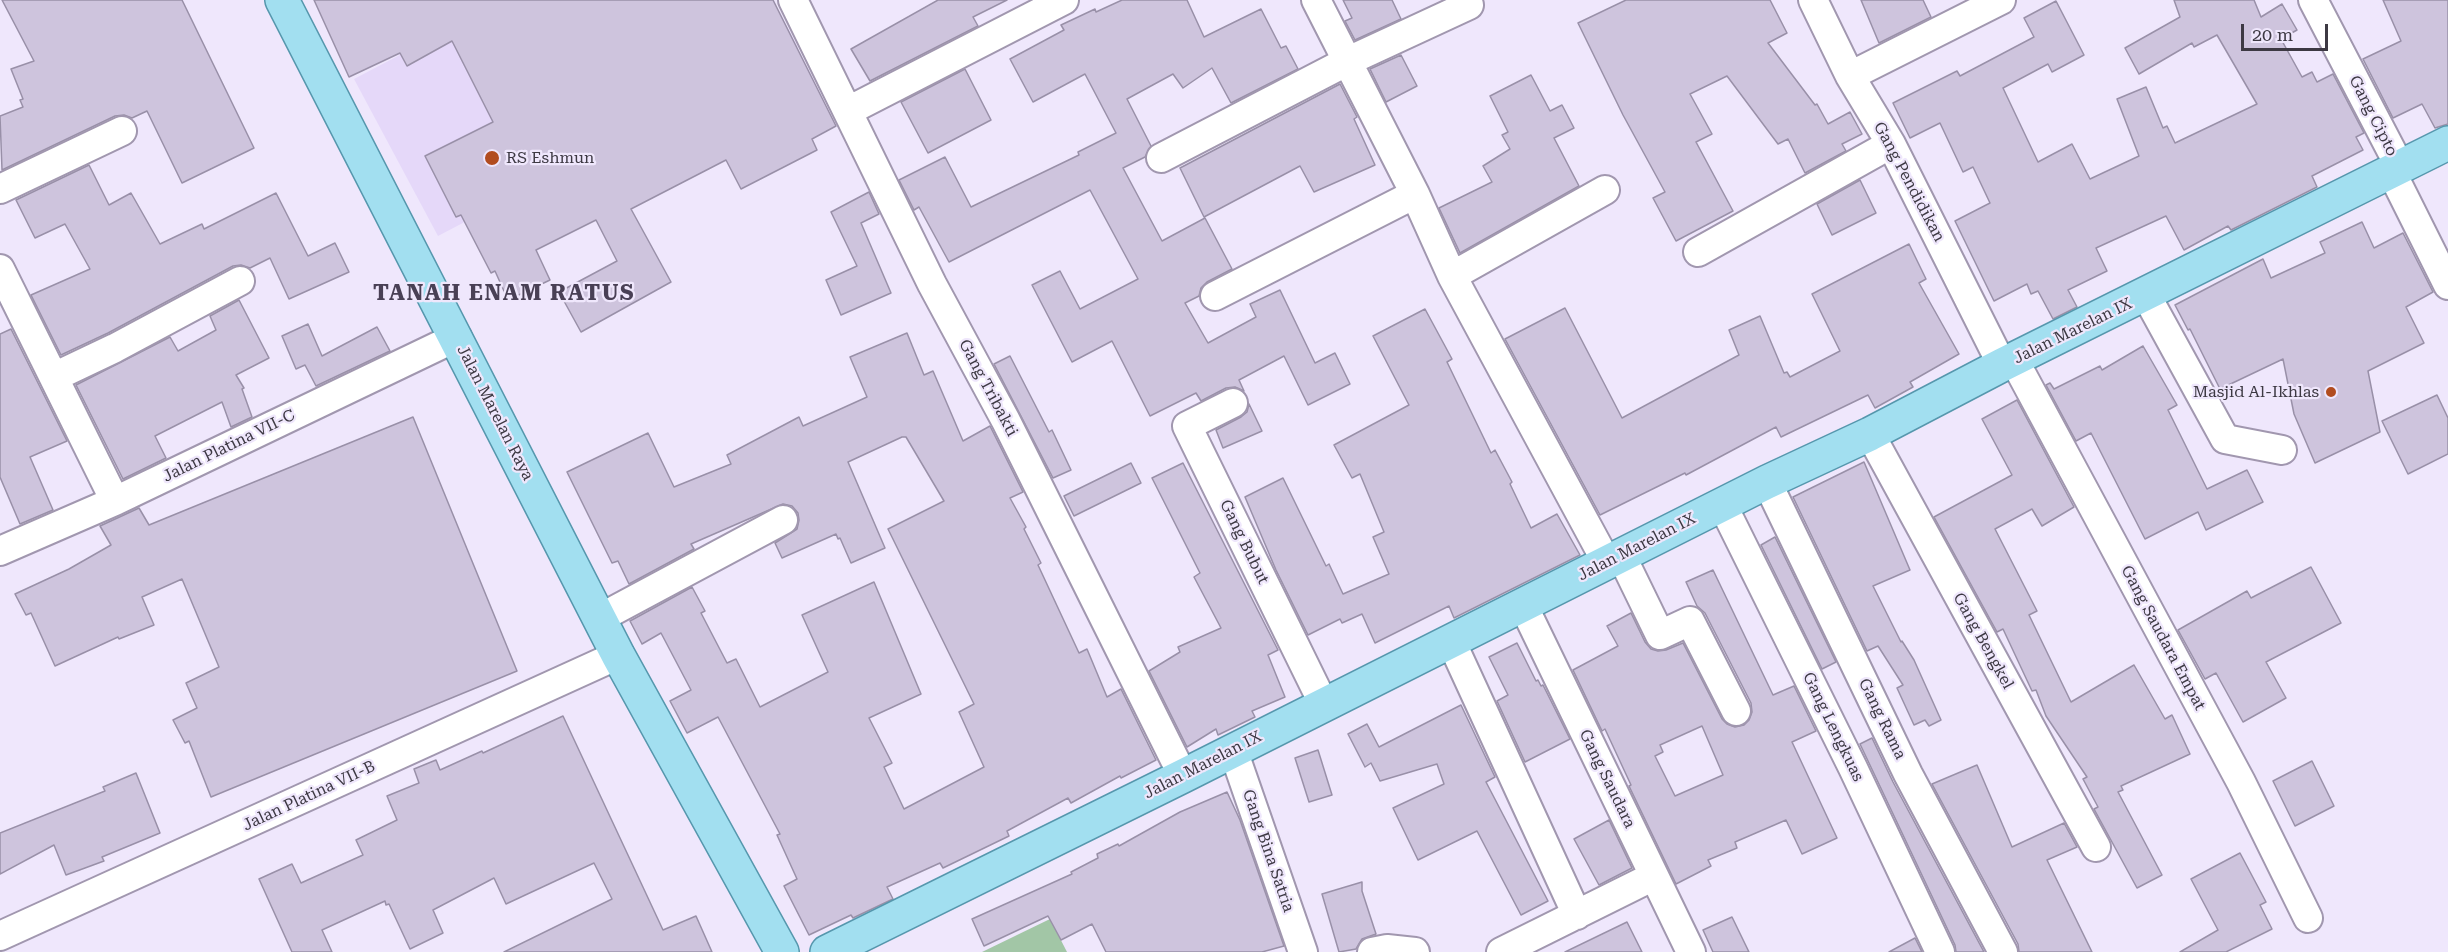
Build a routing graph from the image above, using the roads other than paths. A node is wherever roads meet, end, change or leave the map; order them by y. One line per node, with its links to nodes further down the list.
1 (282, 0): 28 (main road, Jalan Marelan Raya)
2 (793, 0): 11 (street, Gang Tribakti)
3 (1064, 0): 11 (street)
4 (1316, 0): 9 (street)
5 (1466, 0): 9 (street)
6 (1813, 0): 10 (street, Gang Pendidikan)
7 (2001, 0): 10 (street)
8 (2313, 0): 16 (street, Gang Cipto)
9 (1346, 62): 15 (street); 19 (street)
10 (1850, 76): 14 (street, Gang Pendidikan)
11 (848, 111): 47 (street, Gang Tribakti)
12 (122, 131): 17 (street)
13 (2448, 142): 16 (main road, Jalan Marelan IX)
14 (1891, 144): 20 (street); 29 (street, Gang Pendidikan)
15 (1161, 158)
16 (2396, 169): 24 (street, Gang Cipto); 25 (main road, Jalan Marelan IX)
17 (0, 189)
18 (1605, 190): 22 (street)
19 (1415, 194): 22 (street); 26 (street)
20 (1698, 252)
21 (0, 269): 27 (street)
22 (1452, 276): 39 (street)
23 (240, 281): 30 (street)
24 (2448, 285)
25 (2146, 295): 29 (main road, Jalan Marelan IX); 33 (street)
26 (1215, 296)
27 (8, 308): 30 (street)
28 (457, 337): 35 (street, Jalan Platina VII-C); 41 (main road, Jalan Marelan Raya)
29 (2008, 363): 32 (main road, Jalan Marelan IX); 52 (street, Gang Saudara Empat)
30 (54, 376): 35 (street)
31 (1233, 403): 44 (street, Gang Bubut)
32 (1870, 434): 34 (main road, Jalan Marelan IX); 49 (street, Gang Bengkel)
33 (2282, 450)
34 (1767, 482): 36 (main road, Jalan Marelan IX); 63 (street, Gang Rama)
35 (115, 501): 38 (street, Jalan Platina VII-C)
36 (1722, 504): 39 (main road, Jalan Marelan IX); 62 (street, Gang Lengkuas)
37 (783, 520): 41 (street)
38 (0, 551)
39 (1614, 559): 40 (main road, Jalan Marelan IX); 45 (street)
40 (1523, 605): 42 (main road, Jalan Marelan IX); 50 (street, Gang Saudara)
41 (600, 618): 43 (main road, Jalan Marelan Raya)
42 (1451, 641): 44 (main road, Jalan Marelan IX); 51 (street)
43 (618, 655): 48 (main road, Jalan Marelan Raya); 53 (street, Jalan Platina VII-B)
44 (1324, 705): 46 (main road, Jalan Marelan IX)
45 (1736, 711)
46 (1233, 750): 47 (main road, Jalan Marelan IX); 57 (street, Gang Bina Satria)
47 (1183, 776): 56 (main road, Jalan Marelan IX)
48 (712, 825): 54 (main road, Jalan Marelan Raya); 55 (main road, Jalan Marelan Raya)
49 (2096, 847)
50 (1654, 876): 51 (street); 61 (street, Gang Saudara)
51 (1576, 915): 60 (street)
52 (2308, 918)
53 (0, 936)
54 (762, 952)
55 (782, 952)
56 (827, 952)
57 (1303, 952)
58 (1372, 952): 59 (street)
59 (1415, 952)
60 (1501, 952)
61 (1691, 952)
62 (1940, 952)
63 (2003, 952)

